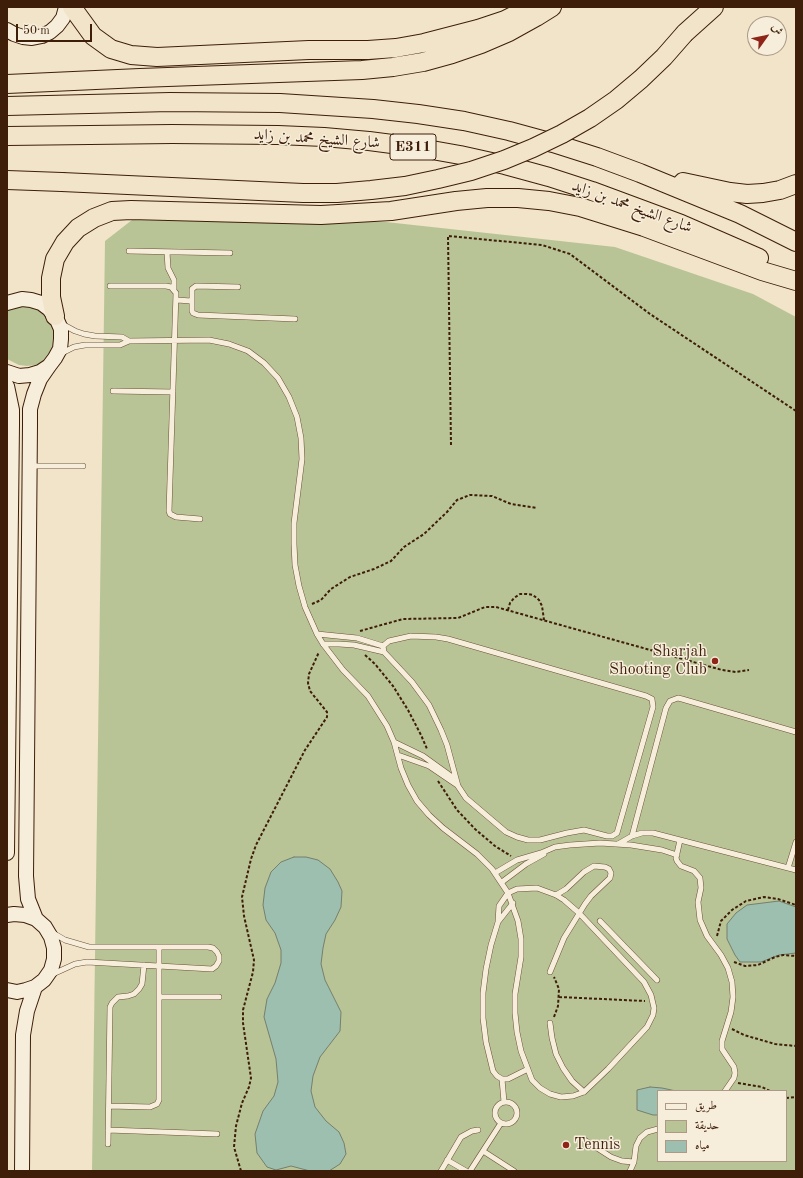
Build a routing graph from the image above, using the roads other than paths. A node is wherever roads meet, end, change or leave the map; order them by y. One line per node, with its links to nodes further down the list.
1 (66, 7): 7 (street)
2 (72, 7): 3 (highway)
3 (532, 7)
4 (552, 7): 9 (highway)
5 (704, 7): 8 (highway)
6 (714, 7): 8 (highway)
7 (9, 33)
8 (685, 33): 13 (highway, bridge)
9 (7, 84)
10 (7, 106): 12 (highway, شارع الشيخ محمد بن زايد / E311)
11 (7, 136): 19 (highway, شارع الشيخ محمد بن زايد / E311)
12 (640, 173): 14 (highway); 15 (highway, شارع الشيخ محمد بن زايد / E311)
13 (7, 180)
14 (796, 184)
15 (796, 242)
16 (129, 251): 17 (lane)
17 (167, 252): 18 (lane); 23 (lane)
18 (230, 253)
19 (796, 277)
20 (796, 281): 29 (highway)
21 (110, 286): 23 (lane)
22 (238, 287): 27 (lane)
23 (174, 289): 26 (lane)
24 (7, 295): 25 (street)
25 (22, 299): 28 (street); 29 (street)
26 (177, 300): 27 (lane); 31 (lane)
27 (191, 301): 30 (lane)
28 (7, 303)
29 (56, 318): 32 (lane); 33 (street)
30 (295, 319)
31 (175, 340): 32 (lane); 37 (lane); 41 (lane)
32 (129, 341): 33 (lane)
33 (52, 362): 34 (street); 38 (street)
34 (7, 372)
35 (7, 386): 56 (street)
36 (113, 391): 37 (lane)
37 (173, 392): 40 (lane)
38 (30, 466): 39 (lane); 69 (street)
39 (83, 466)
40 (200, 519)
41 (317, 634): 42 (lane); 43 (lane)
42 (323, 644): 44 (lane); 46 (lane)
43 (383, 646): 44 (lane); 50 (lane)
44 (384, 652): 49 (lane)
45 (796, 732): 51 (lane)
46 (394, 742): 47 (lane); 48 (lane)
47 (398, 755): 48 (lane); 60 (lane)
48 (430, 764): 49 (lane); 50 (lane)
49 (455, 779): 50 (lane)
50 (458, 786)
51 (632, 836): 52 (lane); 54 (lane)
52 (680, 840): 57 (lane); 58 (lane)
53 (796, 842): 58 (lane)
54 (615, 844): 55 (lane); 57 (lane)
55 (555, 847): 60 (lane); 61 (lane)
56 (7, 854)
57 (677, 855): 84 (lane)
58 (788, 868): 59 (lane)
59 (796, 870)
60 (495, 873): 61 (lane)
61 (502, 882): 62 (lane)
62 (508, 893): 63 (lane); 64 (lane); 68 (lane)
63 (556, 894): 65 (lane); 65 (lane)
64 (513, 903): 68 (lane); 82 (lane)
65 (580, 913): 72 (lane); 75 (lane)
66 (7, 915): 69 (street)
67 (600, 921): 71 (lane)
68 (498, 922): 83 (lane)
69 (41, 923): 70 (lane); 77 (street)
70 (159, 947): 74 (lane); 74 (lane)
71 (635, 957): 72 (lane); 76 (lane)
72 (627, 964): 85 (lane)
73 (144, 965): 74 (lane); 77 (lane); 87 (lane)
74 (159, 966): 79 (lane)
75 (550, 972)
76 (657, 980)
77 (39, 983): 78 (street); 98 (street)
78 (7, 990)
79 (160, 997): 80 (lane); 87 (lane)
80 (219, 998)
81 (550, 1022): 85 (lane)
82 (528, 1069): 83 (lane); 85 (lane)
83 (502, 1078): 86 (lane)
84 (726, 1090)
85 (584, 1092)
86 (504, 1102): 88 (lane); 88 (lane)
87 (108, 1106): 90 (lane)
88 (501, 1123): 95 (lane)
89 (657, 1129): 97 (lane)
90 (108, 1130): 92 (lane); 94 (lane)
91 (478, 1130): 96 (lane)
92 (217, 1134)
93 (583, 1139): 97 (lane)
94 (108, 1144)
95 (483, 1151): 101 (lane); 102 (lane)
96 (447, 1160): 99 (lane); 100 (lane)
97 (634, 1162): 103 (lane)
98 (22, 1171)
99 (441, 1171)
100 (466, 1171)
101 (470, 1171)
102 (514, 1171)
103 (630, 1171)

